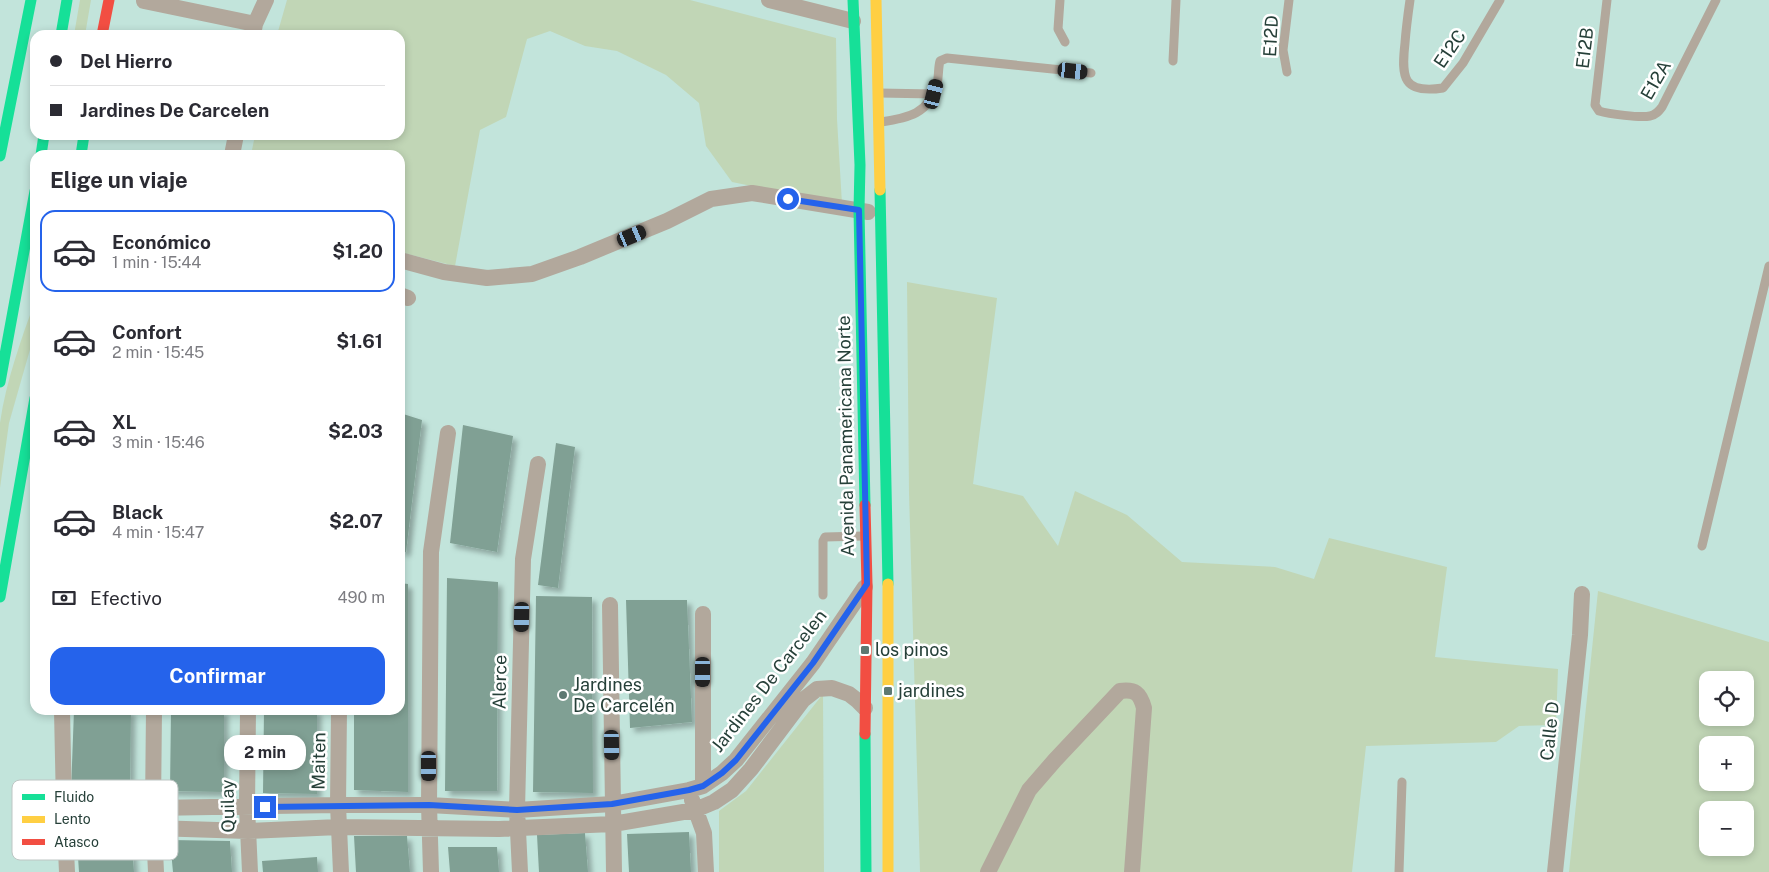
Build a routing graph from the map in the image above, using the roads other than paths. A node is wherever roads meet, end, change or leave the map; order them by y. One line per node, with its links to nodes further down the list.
1 (32, 0): 30 (main road)
2 (67, 0): 19 (main road)
3 (109, 0): 20 (main road)
4 (266, 0): 18 (street)
5 (769, 0): 17 (street)
6 (853, 0): 17 (main road, Avenida Panamericana Norte)
7 (876, 0): 21 (main road)
8 (1060, 0): 22 (lane)
9 (1176, 0): 23 (lane)
10 (1289, 0): 24 (lane, E12D)
11 (1410, 0): 12 (lane, E12C)
12 (1500, 0)
13 (1607, 0): 28 (lane, E12B)
14 (1716, 0): 28 (lane, E12A)
15 (144, 1): 18 (street)
16 (886, 9): 21 (lane)
17 (853, 21): 32 (main road, Avenida Panamericana Norte)
18 (254, 29)
19 (62, 30)
20 (103, 30)
21 (876, 38): 26 (main road)
22 (1065, 42)
23 (1173, 61)
24 (1287, 72)
25 (1091, 73): 27 (lane)
26 (877, 93): 27 (lane); 29 (main road)
27 (934, 94): 29 (lane)
28 (1595, 100)
29 (878, 122): 33 (main road)
30 (3, 137): 31 (main road)
31 (0, 156)
32 (859, 210): 33 (street); 35 (street); 41 (main road, Avenida Panamericana Norte)
33 (880, 214): 78 (main road)
34 (30, 220): 37 (main road)
35 (405, 261)
36 (1769, 266): 42 (lane)
37 (0, 382)
38 (30, 426): 46 (main road)
39 (448, 433): 60 (street)
40 (538, 464): 63 (street, Alerce)
41 (866, 536): 43 (main road, Avenida Panamericana Norte); 45 (lane)
42 (1702, 546)
43 (867, 584): 49 (main road, Avenida Panamericana Norte); 57 (street, Jardines De Carcelen)
44 (1582, 594): 82 (street, Calle D)
45 (823, 595)
46 (0, 597)
47 (610, 605): 58 (street)
48 (703, 614): 57 (street)
49 (865, 708): 64 (street); 77 (main road, Avenida Panamericana Norte)
50 (62, 715): 54 (street)
51 (154, 715): 55 (street)
52 (248, 715): 61 (street, Quilay)
53 (339, 715): 59 (street, Maiten)
54 (63, 780)
55 (153, 780)
56 (1402, 782): 81 (lane)
57 (696, 788): 58 (street, Jardines De Carcelen); 64 (street)
58 (612, 804): 63 (street, Jardines De Carcelen); 65 (street)
59 (338, 805): 60 (street, Jardines De Carcelen); 61 (street, Jardines De Carcelen); 66 (street, Maiten)
60 (429, 805): 63 (street, Jardines De Carcelen); 67 (street)
61 (247, 807): 62 (street, Jardines De Carcelen); 70 (street, Quilay)
62 (178, 808)
63 (517, 810): 68 (street, Alerce)
64 (695, 810): 65 (street); 76 (street)
65 (613, 824): 68 (street); 75 (street)
66 (339, 827): 67 (street); 70 (street); 72 (street, Maiten)
67 (430, 828): 68 (street); 73 (street)
68 (517, 828): 74 (street, Alerce)
69 (178, 829): 70 (street)
70 (248, 831): 71 (street, Quilay)
71 (250, 872)
72 (341, 872)
73 (431, 872)
74 (520, 872)
75 (614, 872)
76 (706, 872)
77 (866, 872)
78 (888, 872)
79 (988, 872): 80 (street)
80 (1132, 872)
81 (1399, 872)
82 (1555, 872)

